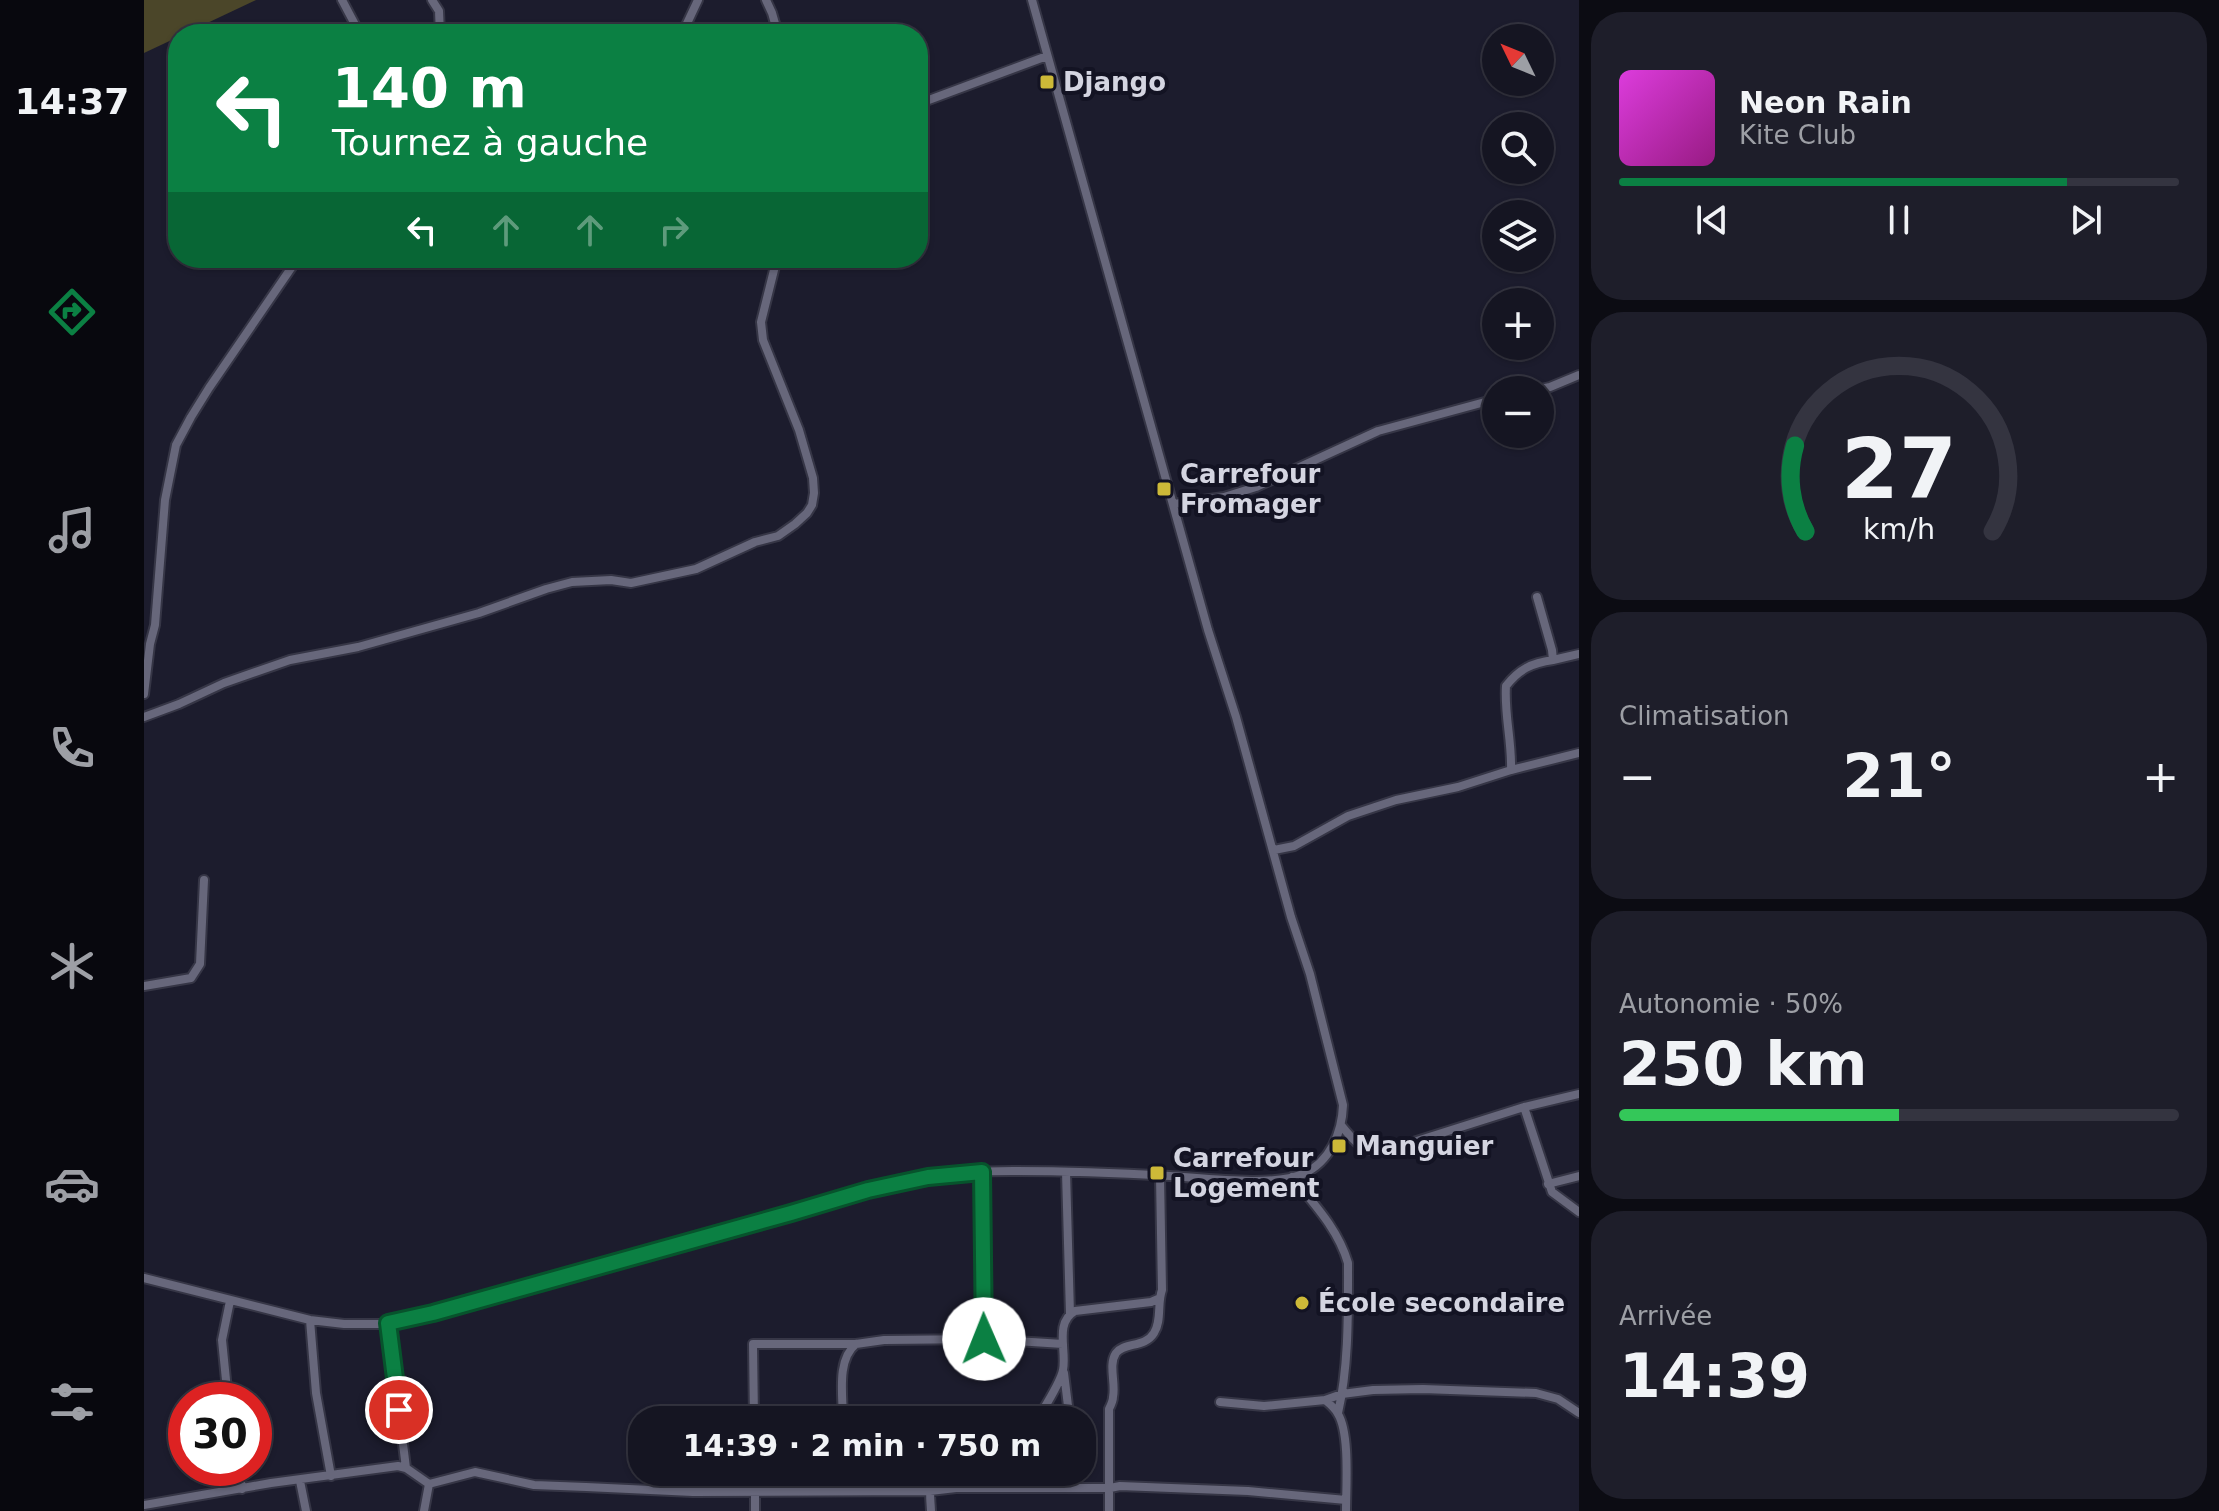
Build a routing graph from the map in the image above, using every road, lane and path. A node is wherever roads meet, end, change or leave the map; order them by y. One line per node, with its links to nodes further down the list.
1 (342, 0): 6 (street)
2 (432, 0): 7 (street)
3 (698, 0): 8 (street)
4 (766, 0): 9 (street)
5 (1032, 0): 10 (street)
6 (355, 24)
7 (440, 24)
8 (687, 24)
9 (775, 24)
10 (1047, 56): 11 (street); 17 (street)
11 (928, 100)
12 (291, 268): 21 (street)
13 (774, 268): 22 (street)
14 (1579, 375): 15 (street)
15 (1554, 385)
16 (1482, 403): 17 (street)
17 (1174, 504): 25 (street)
18 (1537, 597): 20 (street)
19 (1579, 654): 20 (street)
20 (1553, 660): 24 (street)
21 (144, 694)
22 (144, 717)
23 (1579, 753): 24 (street)
24 (1511, 770): 25 (street)
25 (1274, 850): 30 (street)
26 (204, 880): 27 (street)
27 (144, 986)
28 (1579, 1094): 29 (street)
29 (1524, 1107): 30 (street); 36 (street)
30 (1341, 1125): 35 (street)
31 (982, 1172): 32 (street); 43 (street); 44 (street)
32 (1066, 1172): 33 (street); 41 (street)
33 (1160, 1176): 35 (street); 39 (street)
34 (1579, 1176): 36 (street)
35 (1292, 1177): 49 (street)
36 (1548, 1184): 37 (street)
37 (1579, 1212)
38 (144, 1278): 40 (street)
39 (1158, 1299): 41 (street); 67 (street)
40 (230, 1301): 42 (street); 48 (street)
41 (1070, 1314): 46 (street)
42 (310, 1320): 43 (street); 59 (street)
43 (388, 1323): 58 (street)
44 (984, 1339): 45 (street); 46 (street)
45 (856, 1344): 52 (street); 53 (street)
46 (1063, 1344): 47 (street)
47 (1064, 1371): 54 (street); 55 (street)
48 (226, 1382)
49 (1342, 1394): 50 (street); 56 (street); 57 (street)
50 (1325, 1400): 51 (street); 56 (street)
51 (1220, 1402)
52 (754, 1406)
53 (843, 1406)
54 (1045, 1406)
55 (1068, 1406)
56 (1338, 1413): 72 (street)
57 (1579, 1413)
58 (406, 1468): 59 (street); 61 (street)
59 (331, 1476): 60 (street)
60 (300, 1481): 68 (street); 74 (street)
61 (429, 1484): 71 (street); 75 (street)
62 (242, 1486): 68 (street)
63 (756, 1486): 71 (street)
64 (841, 1486): 69 (street)
65 (930, 1486): 70 (street)
66 (1059, 1488): 67 (street); 70 (street)
67 (1110, 1488): 72 (street); 78 (street)
68 (242, 1489): 73 (street)
69 (841, 1490): 70 (street); 71 (street)
70 (930, 1491): 77 (street)
71 (756, 1492): 76 (street)
72 (1346, 1500): 79 (street)
73 (144, 1505)
74 (306, 1511)
75 (424, 1511)
76 (755, 1511)
77 (931, 1511)
78 (1109, 1511)
79 (1346, 1511)

